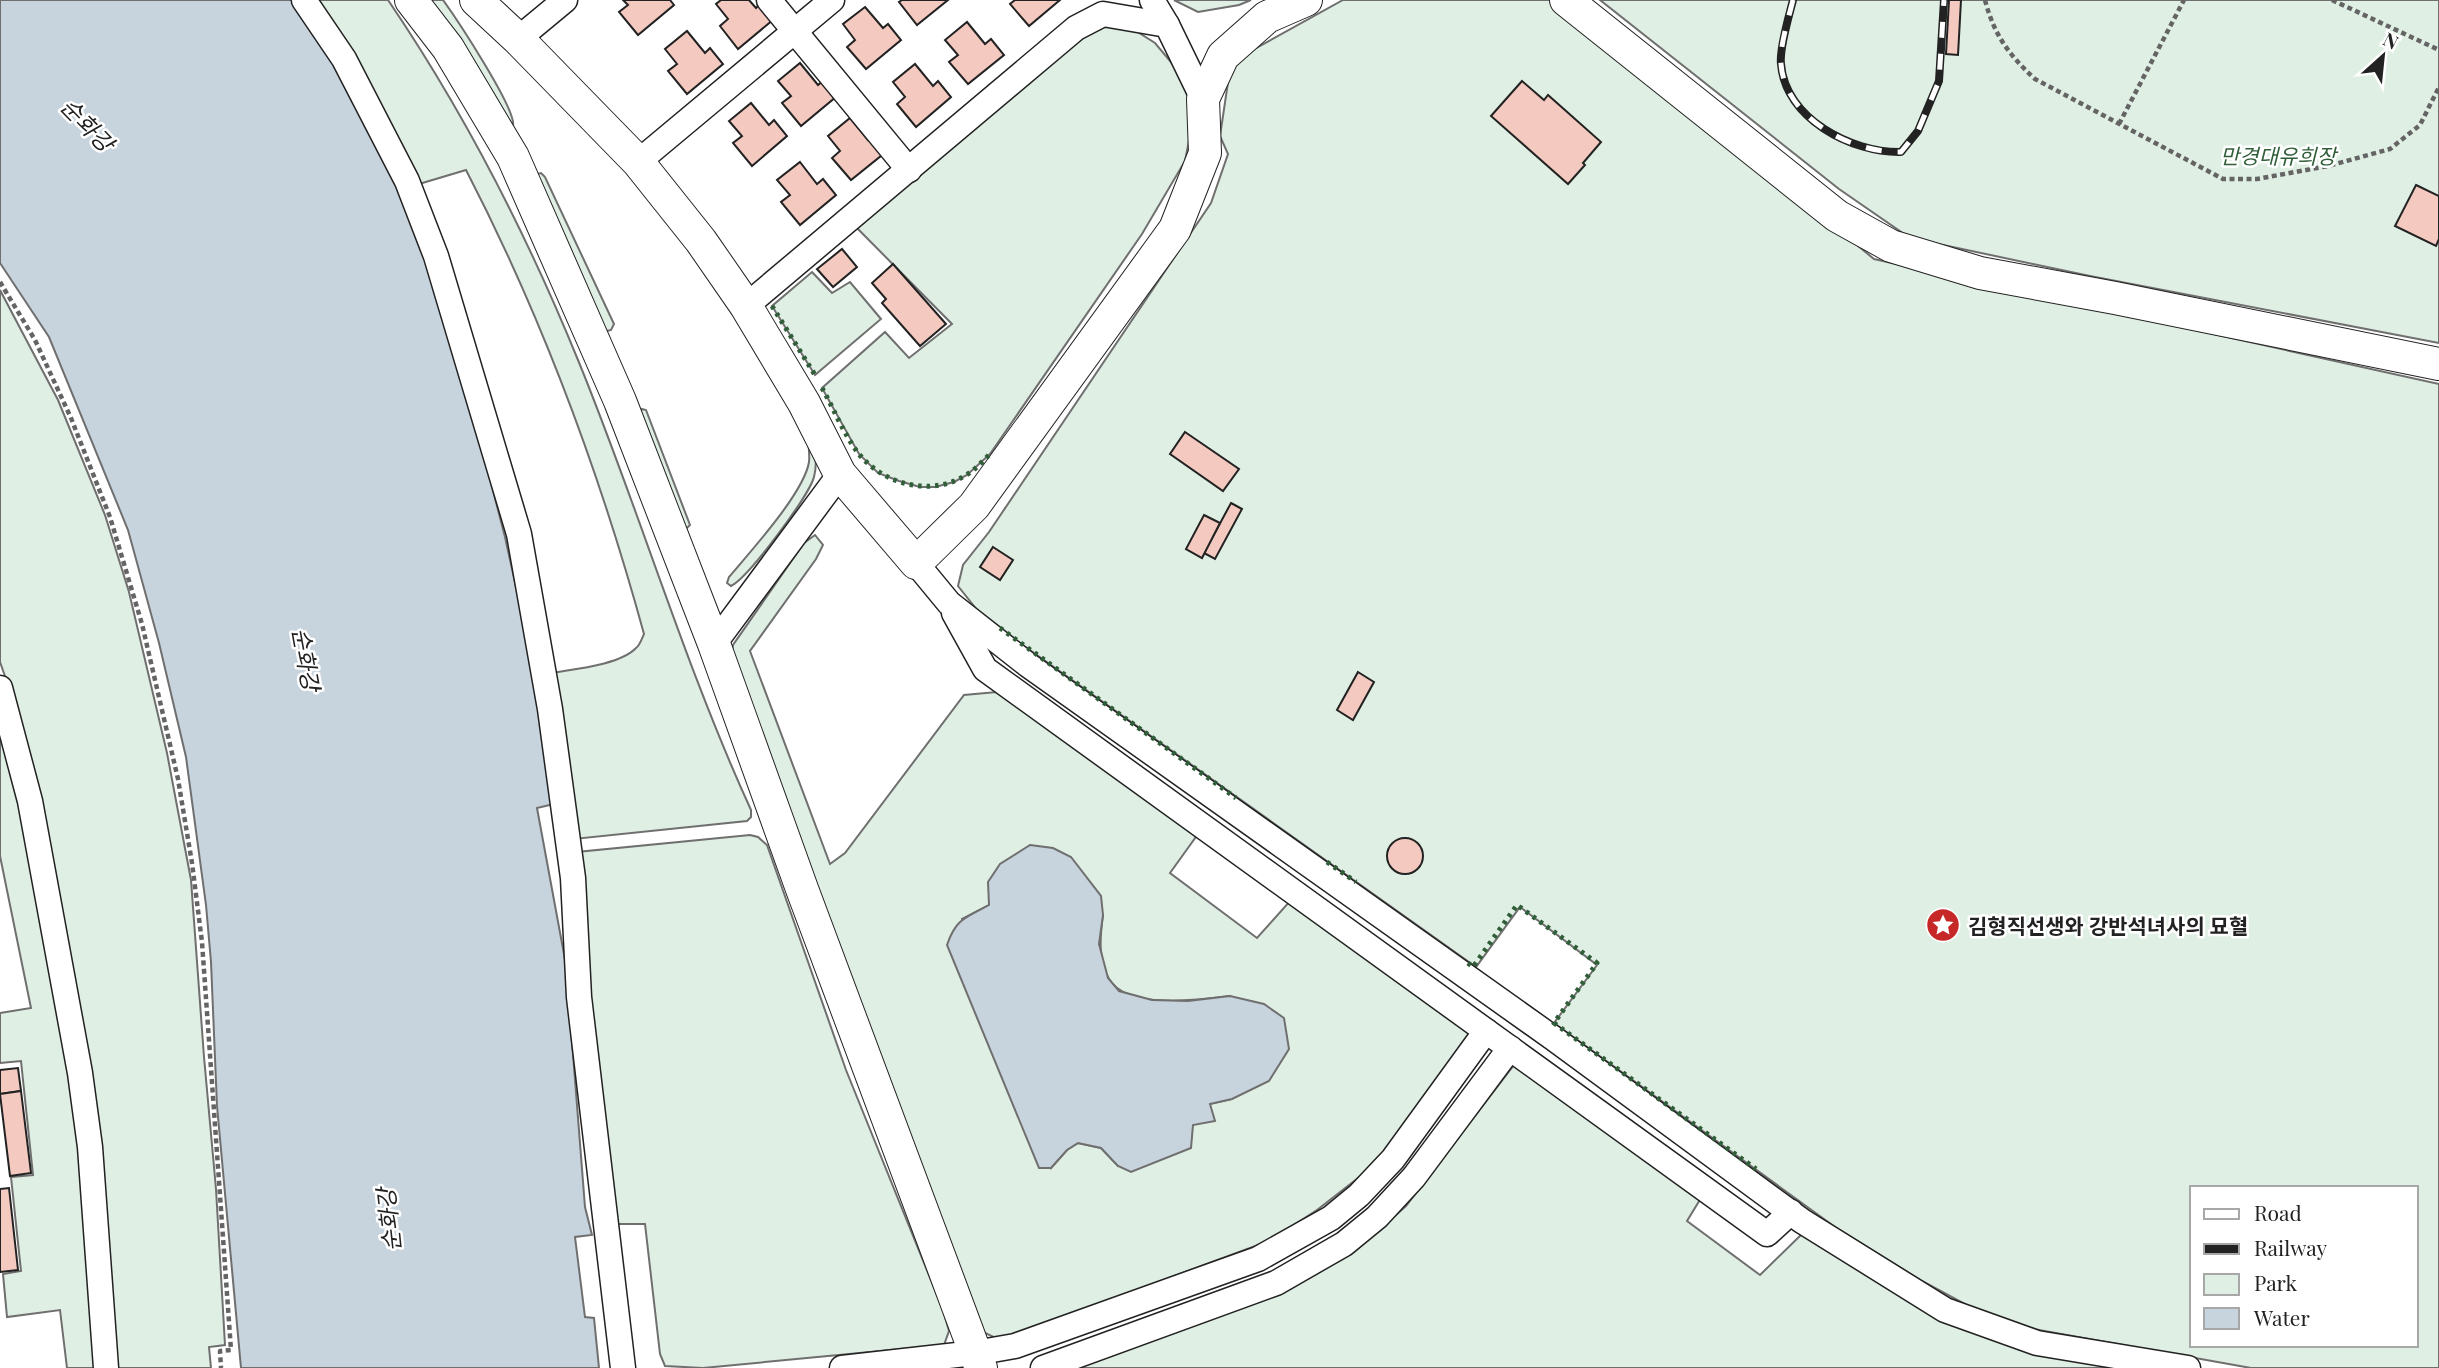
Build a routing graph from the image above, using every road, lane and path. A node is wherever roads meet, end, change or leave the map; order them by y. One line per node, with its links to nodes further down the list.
1 (304, 0): 40 (street)
2 (411, 0): 28 (main road)
3 (476, 0): 15 (main road)
4 (565, 0): 15 (street)
5 (769, 0): 14 (street)
6 (832, 0): 14 (street)
7 (1152, 0): 13 (street)
8 (1306, 0): 18 (main road)
9 (1566, 0): 24 (main road)
10 (1985, 0): 19 (path)
11 (2184, 0): 19 (path)
12 (2332, 0): 16 (path)
13 (1167, 25): 18 (street); 21 (street)
14 (795, 31): 20 (street); 21 (street)
15 (519, 39): 20 (main road)
16 (2439, 50)
17 (2439, 87): 19 (path)
18 (1203, 99): 26 (main road)
19 (2119, 124)
20 (638, 162): 23 (main road)
21 (909, 170): 23 (street)
22 (0, 282): 39 (path)
23 (746, 306): 25 (main road)
24 (2439, 364)
25 (840, 474): 26 (main road); 28 (street)
26 (916, 563): 27 (street)
27 (949, 603): 30 (street); 34 (street)
28 (714, 644): 37 (main road)
29 (0, 688): 38 (street)
30 (1486, 1031): 31 (street); 32 (street)
31 (1510, 1048): 33 (street); 34 (street)
32 (1393, 1159): 33 (street); 35 (street)
33 (1414, 1177): 36 (street)
34 (1791, 1212): 43 (street)
35 (1172, 1290): 36 (street); 37 (street)
36 (1181, 1317): 42 (street)
37 (978, 1361): 41 (street)
38 (106, 1368)
39 (221, 1368)
40 (623, 1368)
41 (842, 1368)
42 (1043, 1368)
43 (2188, 1368)

